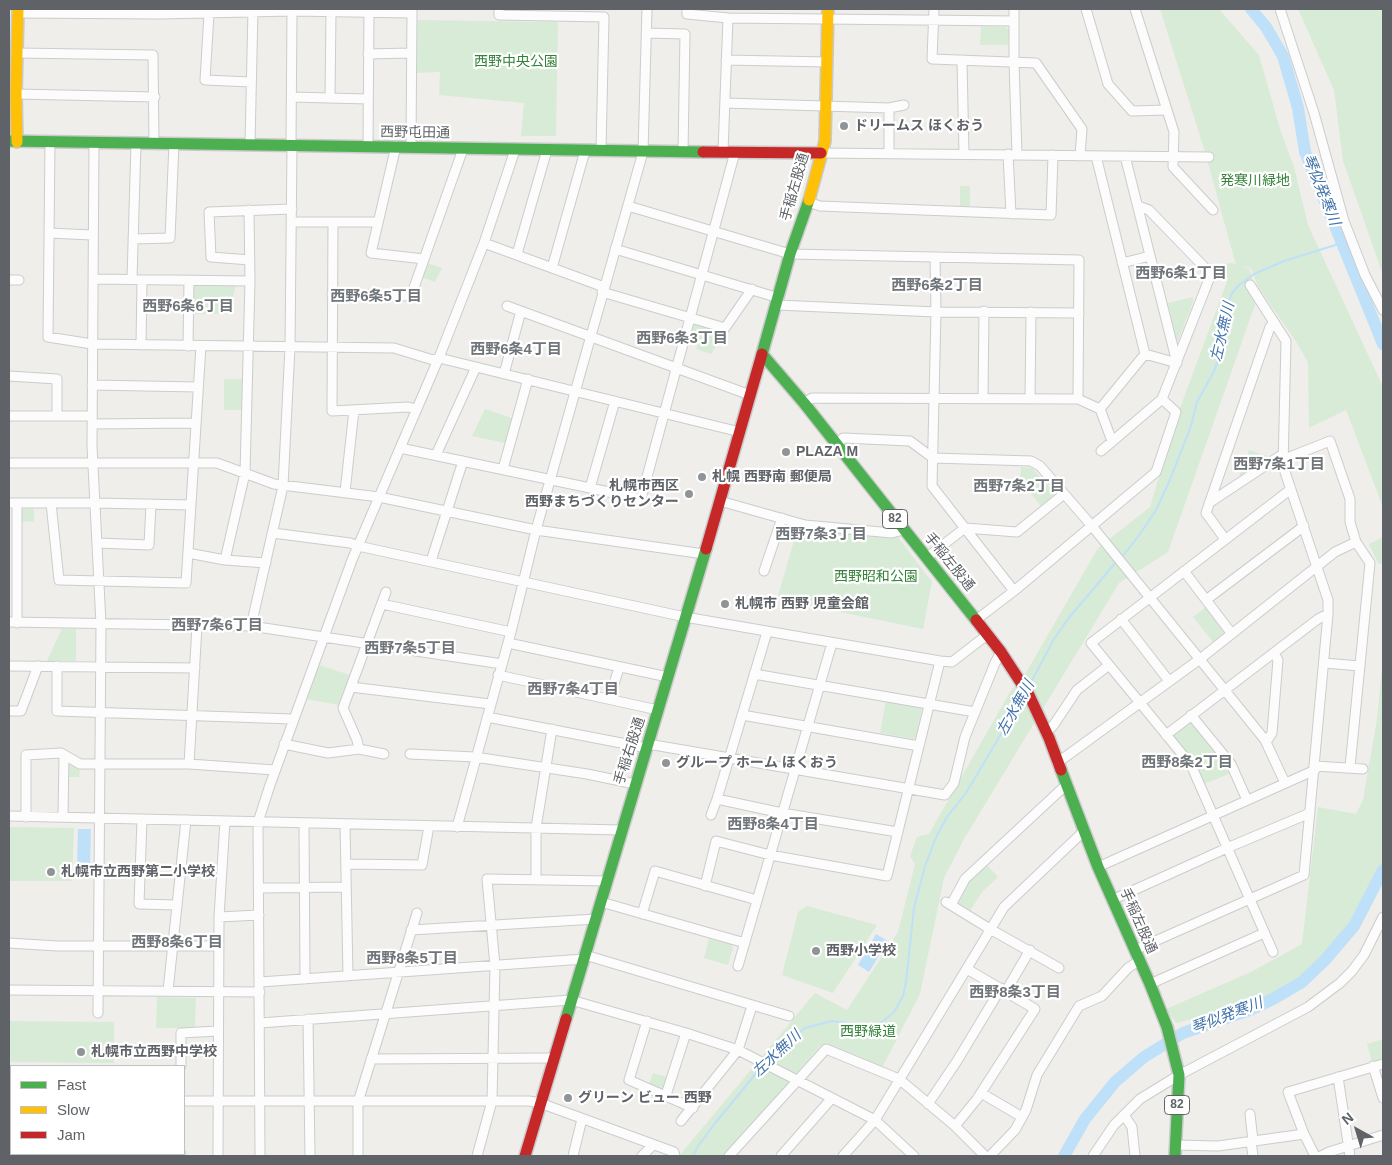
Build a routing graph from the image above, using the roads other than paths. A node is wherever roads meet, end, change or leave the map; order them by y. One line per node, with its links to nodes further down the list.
1 (499, 9): 20 (street)
2 (647, 9): 25 (street)
3 (687, 9): 22 (street)
4 (934, 9): 23 (street)
5 (1014, 9): 24 (street)
6 (1086, 9): 43 (street)
7 (1135, 9): 43 (street)
8 (1280, 9): 111 (street)
9 (253, 10): 10 (street); 18 (street); 33 (street)
10 (292, 10): 19 (street); 36 (street)
11 (18, 11): 12 (street); 26 (street)
12 (65, 11): 13 (street)
13 (102, 11): 14 (street)
14 (140, 11): 15 (street)
15 (179, 11): 18 (street)
16 (369, 11): 17 (street); 19 (street); 28 (street)
17 (412, 11): 27 (street)
18 (212, 12): 33 (street)
19 (331, 12): 37 (street)
20 (598, 13): 59 (street)
21 (828, 14): 22 (street); 23 (street); 31 (street, 手稲左股通)
22 (728, 18): 29 (street)
23 (934, 20): 24 (street); 30 (street)
24 (1014, 21): 32 (street)
25 (647, 33): 60 (street); 61 (street)
26 (14, 46): 34 (street); 35 (street)
27 (411, 53): 28 (street); 54 (street)
28 (368, 54): 38 (street)
29 (726, 60): 31 (street); 39 (street)
30 (962, 60): 32 (street); 65 (street)
31 (827, 62): 40 (street, 手稲左股通)
32 (1014, 62): 66 (street); 68 (street)
33 (250, 82): 50 (street)
34 (13, 91): 35 (street); 44 (street)
35 (155, 97): 48 (street)
36 (292, 97): 37 (street); 51 (street)
37 (330, 97): 38 (street)
38 (368, 99): 52 (street)
39 (725, 103): 40 (street); 62 (street)
40 (825, 105): 42 (street); 63 (street, 手稲左股通)
41 (904, 105): 42 (street)
42 (888, 108): 64 (street)
43 (1166, 110): 71 (street)
44 (13, 142): 45 (street, 西野屯田通)
45 (50, 142): 46 (street, 西野屯田通); 84 (street)
46 (94, 142): 47 (street, 西野屯田通); 85 (street)
47 (136, 143): 48 (street, 西野屯田通); 86 (street)
48 (154, 143): 49 (street, 西野屯田通)
49 (174, 143): 50 (street, 西野屯田通); 86 (street)
50 (250, 144): 51 (street, 西野屯田通)
51 (292, 145): 52 (street, 西野屯田通); 76 (street)
52 (368, 146): 53 (street, 西野屯田通)
53 (396, 146): 54 (street, 西野屯田通); 82 (street)
54 (411, 147): 55 (street, 西野屯田通)
55 (463, 149): 56 (street, 西野屯田通); 93 (street)
56 (515, 150): 57 (street, 西野屯田通); 87 (street)
57 (546, 150): 58 (street, 西野屯田通); 89 (street)
58 (585, 151): 59 (street, 西野屯田通); 96 (street)
59 (601, 151): 60 (street, 西野屯田通)
60 (643, 152): 61 (street, 西野屯田通); 74 (street)
61 (683, 152): 62 (street, 西野屯田通)
62 (729, 152): 63 (street, 西野屯田通); 83 (street)
63 (821, 152): 64 (street); 73 (street, 手稲左股通)
64 (889, 153): 65 (street)
65 (964, 154): 66 (street)
66 (1012, 154): 67 (street); 79 (street)
67 (1052, 155): 68 (street); 79 (street)
68 (1080, 156): 69 (street)
69 (1096, 156): 70 (street); 95 (street)
70 (1124, 156): 71 (street); 75 (street)
71 (1173, 156): 72 (street); 78 (street)
72 (1209, 157)
73 (808, 202): 79 (street); 90 (street, 手稲左股通)
74 (628, 206): 83 (street); 88 (street)
75 (1138, 206): 91 (street); 130 (street)
76 (292, 209): 77 (street); 80 (street)
77 (249, 210): 94 (street); 94 (street)
78 (1213, 210)
79 (1011, 214)
80 (291, 222): 81 (street); 125 (street)
81 (333, 222): 82 (street); 108 (street)
82 (378, 222): 93 (street)
83 (714, 232): 90 (street); 97 (street)
84 (49, 233): 85 (street); 120 (street)
85 (92, 234): 98 (street)
86 (133, 239): 99 (street)
87 (484, 242): 89 (street); 129 (street)
88 (615, 249): 97 (street); 106 (street)
89 (517, 254): 96 (street)
90 (790, 254): 92 (street); 109 (street, 手稲左股通)
91 (1150, 256): 95 (street); 130 (street)
92 (935, 257): 114 (street); 116 (street)
93 (424, 259): 108 (street)
94 (250, 260): 104 (street)
95 (1122, 263): 128 (street)
96 (552, 268): 106 (street)
97 (702, 275): 107 (street); 117 (street)
98 (93, 279): 99 (street); 120 (street)
99 (132, 279): 102 (street)
100 (9, 280): 101 (street)
101 (19, 280)
102 (142, 280): 103 (street); 121 (street)
103 (189, 281): 104 (street); 122 (street)
104 (250, 281): 124 (street)
105 (1250, 285): 118 (street)
106 (603, 290): 117 (street); 119 (street)
107 (752, 290): 109 (street); 117 (street)
108 (332, 294): 126 (street)
109 (778, 301): 114 (street); 127 (street, 手稲左股通)
110 (507, 306): 112 (street)
111 (1383, 310)
112 (521, 311): 119 (street); 133 (street)
113 (984, 311): 114 (street); 115 (street); 141 (street)
114 (936, 312): 140 (street)
115 (1031, 312): 116 (street); 143 (street)
116 (1079, 313): 144 (street)
117 (690, 319): 132 (street)
118 (1274, 322): 161 (street); 180 (street)
119 (590, 336): 132 (street); 138 (street)
120 (92, 344): 121 (street); 136 (street)
121 (141, 345): 122 (street)
122 (188, 346): 123 (street)
123 (200, 346): 124 (street); 137 (street)
124 (249, 347): 125 (street); 168 (street)
125 (290, 347): 126 (street); 170 (street)
126 (332, 348): 129 (street); 149 (street)
127 (762, 354): 139 (street, 手稲右股通); 146 (street, 手稲左股通 / 82)
128 (1145, 354): 130 (street); 147 (street)
129 (439, 358): 131 (street); 148 (street)
130 (1177, 363): 142 (street)
131 (476, 367): 133 (street); 160 (street)
132 (677, 368): 139 (street); 150 (street)
133 (504, 374): 135 (street)
134 (9, 376): 152 (street)
135 (528, 379): 138 (street); 167 (street)
136 (92, 385): 137 (street); 153 (street)
137 (198, 387): 154 (street)
138 (575, 391): 145 (street); 169 (street)
139 (750, 395): 155 (street, 手稲右股通)
140 (934, 398): 141 (street); 146 (street); 162 (street)
141 (983, 398): 143 (street)
142 (1162, 398): 156 (street); 185 (street)
143 (1030, 399): 144 (street)
144 (1078, 399): 147 (street)
145 (615, 401): 150 (street); 171 (street)
146 (804, 403): 157 (street, 手稲左股通 / 82)
147 (1100, 408): 156 (street)
148 (416, 409): 149 (street); 158 (street)
149 (354, 410): 173 (street)
150 (664, 413): 155 (street); 171 (street)
151 (9, 416): 152 (street)
152 (57, 416): 153 (street)
153 (92, 420): 154 (street); 165 (street)
154 (196, 424): 166 (street)
155 (740, 432): 176 (street, 手稲右股通)
156 (1112, 441): 159 (street)
157 (837, 445): 162 (street); 189 (street, 手稲左股通 / 82)
158 (400, 448): 160 (street); 175 (street)
159 (1101, 451)
160 (436, 455): 163 (street)
161 (1283, 457): 172 (street); 180 (street); 192 (street)
162 (933, 458): 174 (street); 187 (street)
163 (463, 461): 167 (street); 183 (street)
164 (9, 463): 165 (street)
165 (93, 463): 166 (street); 179 (street)
166 (194, 464): 168 (street); 182 (street)
167 (503, 469): 169 (street)
168 (245, 473): 170 (street); 198 (street)
169 (551, 479): 171 (street); 188 (street)
170 (283, 486): 173 (street); 190 (street)
171 (590, 488)
172 (1291, 489): 186 (street); 191 (street)
173 (346, 492): 175 (street)
174 (1064, 494): 185 (street); 187 (street)
175 (379, 497): 183 (street); 194 (street)
176 (720, 501): 184 (street); 196 (street, 手稲右股通)
177 (13, 503): 178 (street); 215 (street)
178 (51, 503): 179 (street); 204 (street)
179 (95, 503): 181 (street); 193 (street)
180 (1210, 503): 191 (street)
181 (151, 504): 182 (street); 193 (street)
182 (192, 506): 195 (street)
183 (448, 511): 188 (street); 199 (street)
184 (782, 518): 189 (street); 203 (street)
185 (1092, 526): 206 (street); 208 (street)
186 (1304, 526): 201 (street); 209 (street)
187 (965, 528): 197 (street); 206 (street)
188 (536, 530): 196 (street); 205 (street)
189 (904, 530): 197 (street, 手稲左股通 / 82)
190 (272, 533): 194 (street); 200 (street)
191 (1225, 539): 202 (street)
192 (1356, 542): 201 (street); 238 (street)
193 (97, 543): 204 (street)
194 (358, 546): 199 (street); 223 (street)
195 (188, 553): 198 (street); 204 (street)
196 (704, 554): 212 (street, 手稲右股通)
197 (926, 558): 214 (street, 手稲左股通 / 82)
198 (225, 560): 200 (street)
199 (431, 562): 205 (street)
200 (266, 563): 218 (street)
201 (1317, 567): 211 (street); 221 (street)
202 (1184, 570): 208 (street); 209 (street)
203 (764, 571)
204 (99, 581): 216 (street)
205 (524, 581): 212 (street); 219 (street)
206 (1014, 591): 214 (street)
207 (386, 592): 210 (street)
208 (1149, 596): 213 (street); 229 (street)
209 (1206, 600): 221 (street)
210 (382, 604): 219 (street); 226 (street)
211 (1328, 614): 228 (street); 232 (street)
212 (686, 617): 220 (street); 243 (street, 手稲右股通)
213 (1120, 619): 233 (street); 244 (street)
214 (976, 620): 222 (street, 手稲左股通 / 82)
215 (13, 622): 216 (street)
216 (101, 624): 217 (street); 237 (street)
217 (197, 626): 218 (street); 239 (street)
218 (251, 626): 223 (street)
219 (511, 632): 224 (street)
220 (767, 632): 225 (street); 241 (street)
221 (1232, 634): 229 (street)
222 (988, 635): 227 (street, 手稲左股通 / 82); 230 (street)
223 (323, 638): 226 (street); 260 (street)
224 (508, 643): 231 (street); 240 (street)
225 (832, 643): 230 (street); 245 (street)
226 (366, 644): 231 (street); 246 (street)
227 (1001, 652): 255 (street); 263 (street, 手稲左股通 / 82)
228 (1274, 652): 247 (street); 265 (street)
229 (1200, 659): 244 (street); 247 (street)
230 (940, 661): 251 (street)
231 (502, 664): 242 (street)
232 (1324, 664): 238 (street); 280 (street)
233 (1109, 665): 250 (street); 263 (street)
234 (9, 666): 235 (street)
235 (38, 666): 236 (street); 253 (street)
236 (57, 666): 237 (street); 254 (street)
237 (101, 666): 239 (street); 254 (street)
238 (1360, 666): 278 (street)
239 (195, 668): 258 (street)
240 (619, 668): 243 (street); 248 (street)
241 (754, 674): 245 (street); 256 (street)
242 (498, 675): 248 (street); 249 (street)
243 (668, 677): 252 (street, 手稲右股通)
244 (1169, 681): 250 (street)
245 (820, 686): 251 (street); 261 (street)
246 (351, 688): 249 (street); 269 (street)
247 (1225, 690): 257 (street); 265 (street)
248 (609, 699): 252 (street)
249 (490, 704): 259 (street)
250 (1140, 704): 264 (street); 275 (street)
251 (929, 705): 255 (street); 268 (street)
252 (658, 710): 267 (street, 手稲右股通)
253 (9, 711)
254 (101, 712): 258 (street); 277 (street)
255 (975, 712): 287 (street)
256 (742, 715): 261 (street); 274 (street)
257 (1191, 715): 264 (street); 289 (street)
258 (192, 716): 260 (street); 276 (street)
259 (486, 717): 262 (street); 273 (street)
260 (293, 720): 266 (street)
261 (808, 727): 268 (street); 283 (street)
262 (552, 729): 267 (street); 279 (street)
263 (1046, 732): 275 (street, 手稲左股通 / 82)
264 (1166, 735): 294 (street)
265 (1266, 742): 284 (street)
266 (284, 744): 269 (street); 282 (street)
267 (647, 746): 274 (street); 285 (street, 手稲右股通)
268 (919, 746): 287 (street)
269 (359, 749): 270 (street)
270 (384, 754)
271 (410, 754): 273 (street)
272 (64, 755): 277 (street); 295 (street); 296 (street)
273 (476, 757): 279 (street); 305 (street)
274 (729, 758): 283 (street); 288 (street)
275 (1057, 763): 286 (street, 手稲左股通 / 82)
276 (189, 764): 277 (street); 282 (street)
277 (100, 765): 297 (street)
278 (1350, 767): 280 (street); 281 (street)
279 (545, 768): 285 (street); 306 (street)
280 (1315, 768): 284 (street); 291 (street)
281 (1363, 769)
282 (275, 770): 301 (street)
283 (795, 770): 287 (street); 290 (street)
284 (1285, 783): 289 (street)
285 (634, 784): 307 (street, 手稲右股通)
286 (1066, 785): 308 (street, 手稲左股通 / 82); 332 (street)
287 (909, 789): 309 (street)
288 (717, 799): 290 (street); 292 (street)
289 (1247, 800): 294 (street)
290 (782, 812): 309 (street); 311 (street)
291 (1310, 813): 310 (street); 320 (street)
292 (711, 815)
293 (9, 816): 295 (street)
294 (1212, 816): 310 (street); 313 (street)
295 (26, 817): 296 (street)
296 (63, 818): 297 (street)
297 (100, 818): 298 (street); 337 (street)
298 (142, 819): 299 (street); 324 (street)
299 (186, 820): 300 (street); 324 (street)
300 (225, 821): 301 (street); 328 (street)
301 (258, 822): 302 (street); 319 (street)
302 (304, 823): 303 (street); 317 (street)
303 (346, 824): 304 (street); 312 (street)
304 (429, 826): 305 (street); 312 (street)
305 (457, 826): 306 (street)
306 (536, 828): 307 (street); 314 (street)
307 (621, 830): 315 (street, 手稲右股通)
308 (1084, 831): 313 (street, 手稲左股通 / 82); 332 (street)
309 (898, 832): 311 (street)
310 (1227, 848): 320 (street); 322 (street)
311 (770, 856): 316 (street); 321 (street)
312 (346, 864): 318 (street)
313 (1098, 867): 322 (street, 手稲左股通 / 82)
314 (536, 878): 315 (street); 331 (street)
315 (607, 881): 323 (street, 手稲右股通)
316 (705, 886): 321 (street); 326 (street)
317 (304, 887): 318 (street); 319 (street); 350 (street)
318 (346, 887): 349 (street)
319 (259, 888): 327 (street)
320 (1250, 899): 334 (street); 342 (street)
321 (757, 900): 336 (street)
322 (1112, 900): 342 (street, 手稲左股通 / 82)
323 (601, 902): 326 (street); 329 (street, 手稲右股通)
324 (177, 905): 338 (street)
325 (417, 913): 333 (street)
326 (642, 914): 336 (street)
327 (259, 915): 328 (street); 352 (street)
328 (219, 917): 339 (street)
329 (596, 918): 331 (street); 343 (street, 手稲右股通)
330 (1382, 922): 376 (street)
331 (492, 925): 333 (street); 344 (street)
332 (990, 929): 340 (street); 347 (street)
333 (411, 930): 348 (street)
334 (1264, 933): 341 (street); 351 (street)
335 (9, 943): 337 (street)
336 (745, 943): 345 (street)
337 (99, 946): 338 (street); 354 (street)
338 (173, 946): 339 (street); 356 (street)
339 (219, 946): 357 (street)
340 (1030, 950): 346 (street); 355 (street)
341 (1272, 952)
342 (1137, 955): 351 (street, 手稲左股通 / 82); 395 (street)
343 (585, 957): 344 (street); 358 (street, 手稲右股通); 359 (street)
344 (495, 966): 348 (street); 360 (street)
345 (738, 966)
346 (1059, 968)
347 (967, 969): 355 (street); 378 (street)
348 (398, 973): 349 (street); 362 (street)
349 (348, 976): 350 (street)
350 (305, 979): 352 (street)
351 (1150, 984): 376 (street, 手稲左股通 / 82)
352 (260, 987): 357 (street); 366 (street)
353 (9, 990): 354 (street)
354 (99, 990): 356 (street); 361 (street)
355 (1004, 990): 380 (street); 391 (street)
356 (168, 991): 357 (street)
357 (218, 991): 367 (street)
358 (571, 1000): 360 (street); 365 (street); 371 (street, 手稲右股通)
359 (752, 1006): 363 (street); 369 (street)
360 (495, 1007): 362 (street); 370 (street)
361 (98, 1013)
362 (384, 1013): 364 (street); 372 (street)
363 (789, 1016)
364 (308, 1019): 366 (street); 387 (street)
365 (647, 1021): 368 (street); 381 (street)
366 (260, 1023): 386 (street)
367 (218, 1031): 374 (street); 385 (street)
368 (686, 1033): 369 (street); 381 (street)
369 (738, 1050): 379 (street); 392 (street)
370 (492, 1058): 371 (street); 372 (street); 388 (street)
371 (555, 1058): 390 (street, 手稲右股通)
372 (371, 1059): 389 (street)
373 (1383, 1064): 375 (street)
374 (180, 1065)
375 (1374, 1066): 377 (street); 383 (street)
376 (1179, 1075): 394 (street); 405 (street, 82)
377 (1338, 1077): 400 (street); 404 (street)
378 (899, 1079): 379 (street); 391 (street); 397 (street)
379 (797, 1082): 382 (street); 415 (street)
380 (981, 1093): 395 (street); 399 (street)
381 (666, 1096): 392 (street)
382 (832, 1098): 397 (street); 416 (street)
383 (1383, 1098)
384 (185, 1101): 385 (street)
385 (218, 1101): 386 (street); 406 (street)
386 (260, 1101): 387 (street); 407 (street)
387 (310, 1101): 389 (street); 408 (street)
388 (492, 1101): 389 (street); 390 (street); 410 (street)
389 (358, 1102): 409 (street)
390 (540, 1103): 396 (street); 411 (street, 手稲右股通)
391 (928, 1104): 399 (street)
392 (693, 1108): 398 (street)
393 (1250, 1114): 402 (street)
394 (1124, 1115): 421 (street); 422 (street)
395 (1022, 1117): 420 (street)
396 (582, 1119): 403 (street); 412 (street)
397 (875, 1120): 417 (street); 418 (street)
398 (681, 1121)
399 (955, 1126): 419 (street)
400 (1304, 1134): 402 (street); 424 (street)
401 (1383, 1135): 404 (street)
402 (1252, 1141): 405 (street); 423 (street)
403 (653, 1145): 413 (street); 414 (street)
404 (1349, 1146): 425 (street); 426 (street)
405 (1175, 1150)
406 (218, 1156)
407 (260, 1156)
408 (310, 1156)
409 (358, 1156)
410 (476, 1156)
411 (525, 1156)
412 (573, 1156)
413 (642, 1156)
414 (675, 1156)
415 (729, 1156)
416 (781, 1156)
417 (843, 1156)
418 (914, 1156)
419 (985, 1156)
420 (990, 1156)
421 (1094, 1156)
422 (1135, 1156)
423 (1253, 1156)
424 (1315, 1156)
425 (1321, 1156)
426 (1350, 1156)

